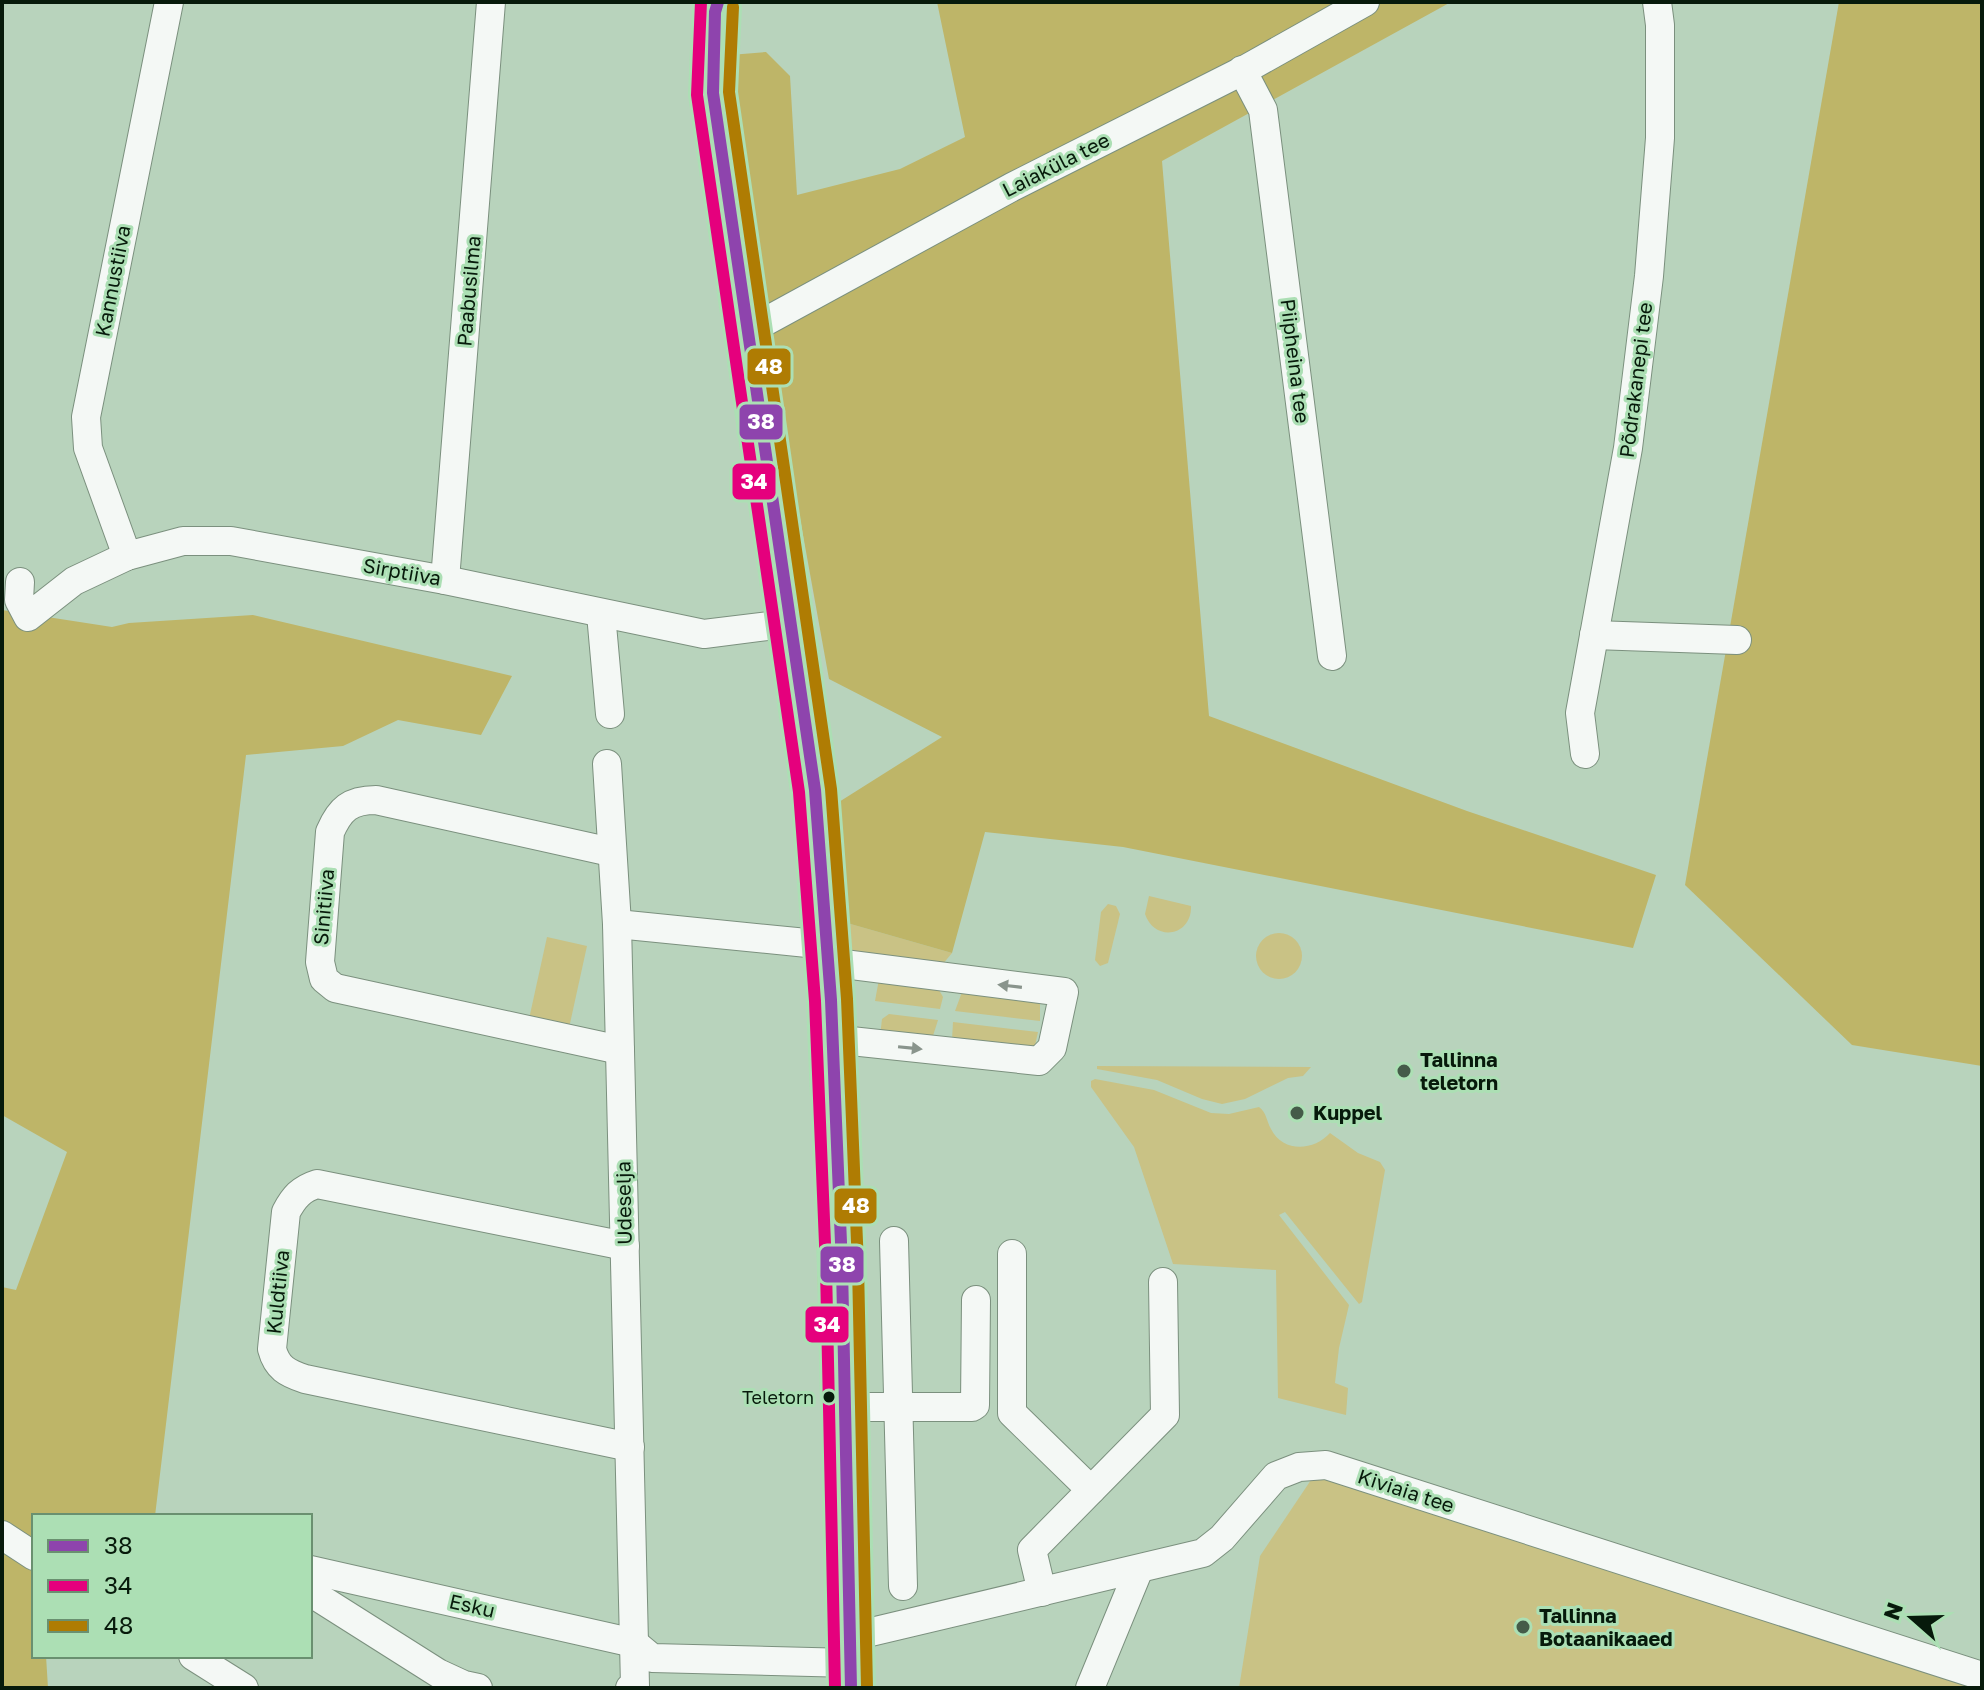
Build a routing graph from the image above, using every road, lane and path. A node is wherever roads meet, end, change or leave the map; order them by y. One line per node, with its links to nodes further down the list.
1 (169, 2): 8 (street, Kannustiiva)
2 (491, 2): 9 (street, Paabusilma)
3 (718, 2): 7 (main road)
4 (1365, 2): 6 (street, Laiaküla tee)
5 (1657, 2): 13 (street, Põdrakanepi tee)
6 (1242, 70): 7 (street, Laiaküla tee); 15 (street, Piipheina tee)
7 (748, 331): 12 (main road)
8 (127, 556): 9 (street, Sirptiiva); 10 (street, Sirptiiva)
9 (445, 580): 11 (street, Sirptiiva)
10 (20, 582)
11 (601, 614): 12 (street, Sirptiiva); 16 (street)
12 (792, 623): 21 (main road)
13 (1594, 635): 14 (street); 17 (street, Põdrakanepi tee)
14 (1737, 640)
15 (1332, 656)
16 (610, 714)
17 (1585, 754)
18 (607, 764): 19 (street, Udeselja)
19 (611, 852): 20 (street, Udeselja); 23 (street, Sinitiiva)
20 (617, 924): 21 (street); 23 (street, Udeselja)
21 (828, 954): 22 (main road); 22 (street, one-way to 21)
22 (832, 1039): 29 (main road)
23 (620, 1050): 25 (street, Udeselja)
24 (894, 1241): 30 (street)
25 (625, 1246): 31 (street, Udeselja); 31 (street, Kuldtiiva)
26 (1012, 1254): 32 (street)
27 (1163, 1282): 32 (street)
28 (976, 1300): 30 (street)
29 (846, 1407): 30 (street); 42 (main road)
30 (899, 1407): 37 (street)
31 (630, 1447): 40 (street, Udeselja)
32 (1091, 1490): 38 (street)
33 (2, 1535): 34 (street)
34 (32, 1555)
35 (1139, 1569): 38 (street, Kiviaia tee); 43 (street, Kiviaia tee); 47 (street)
36 (312, 1570): 40 (street, Esku)
37 (903, 1586)
38 (1042, 1592): 42 (street, Kiviaia tee)
39 (312, 1593): 45 (street)
40 (634, 1643): 42 (street, Esku); 46 (street)
41 (196, 1658): 44 (street)
42 (850, 1663)
43 (1982, 1676)
44 (244, 1688)
45 (478, 1688)
46 (630, 1688)
47 (1090, 1688)

